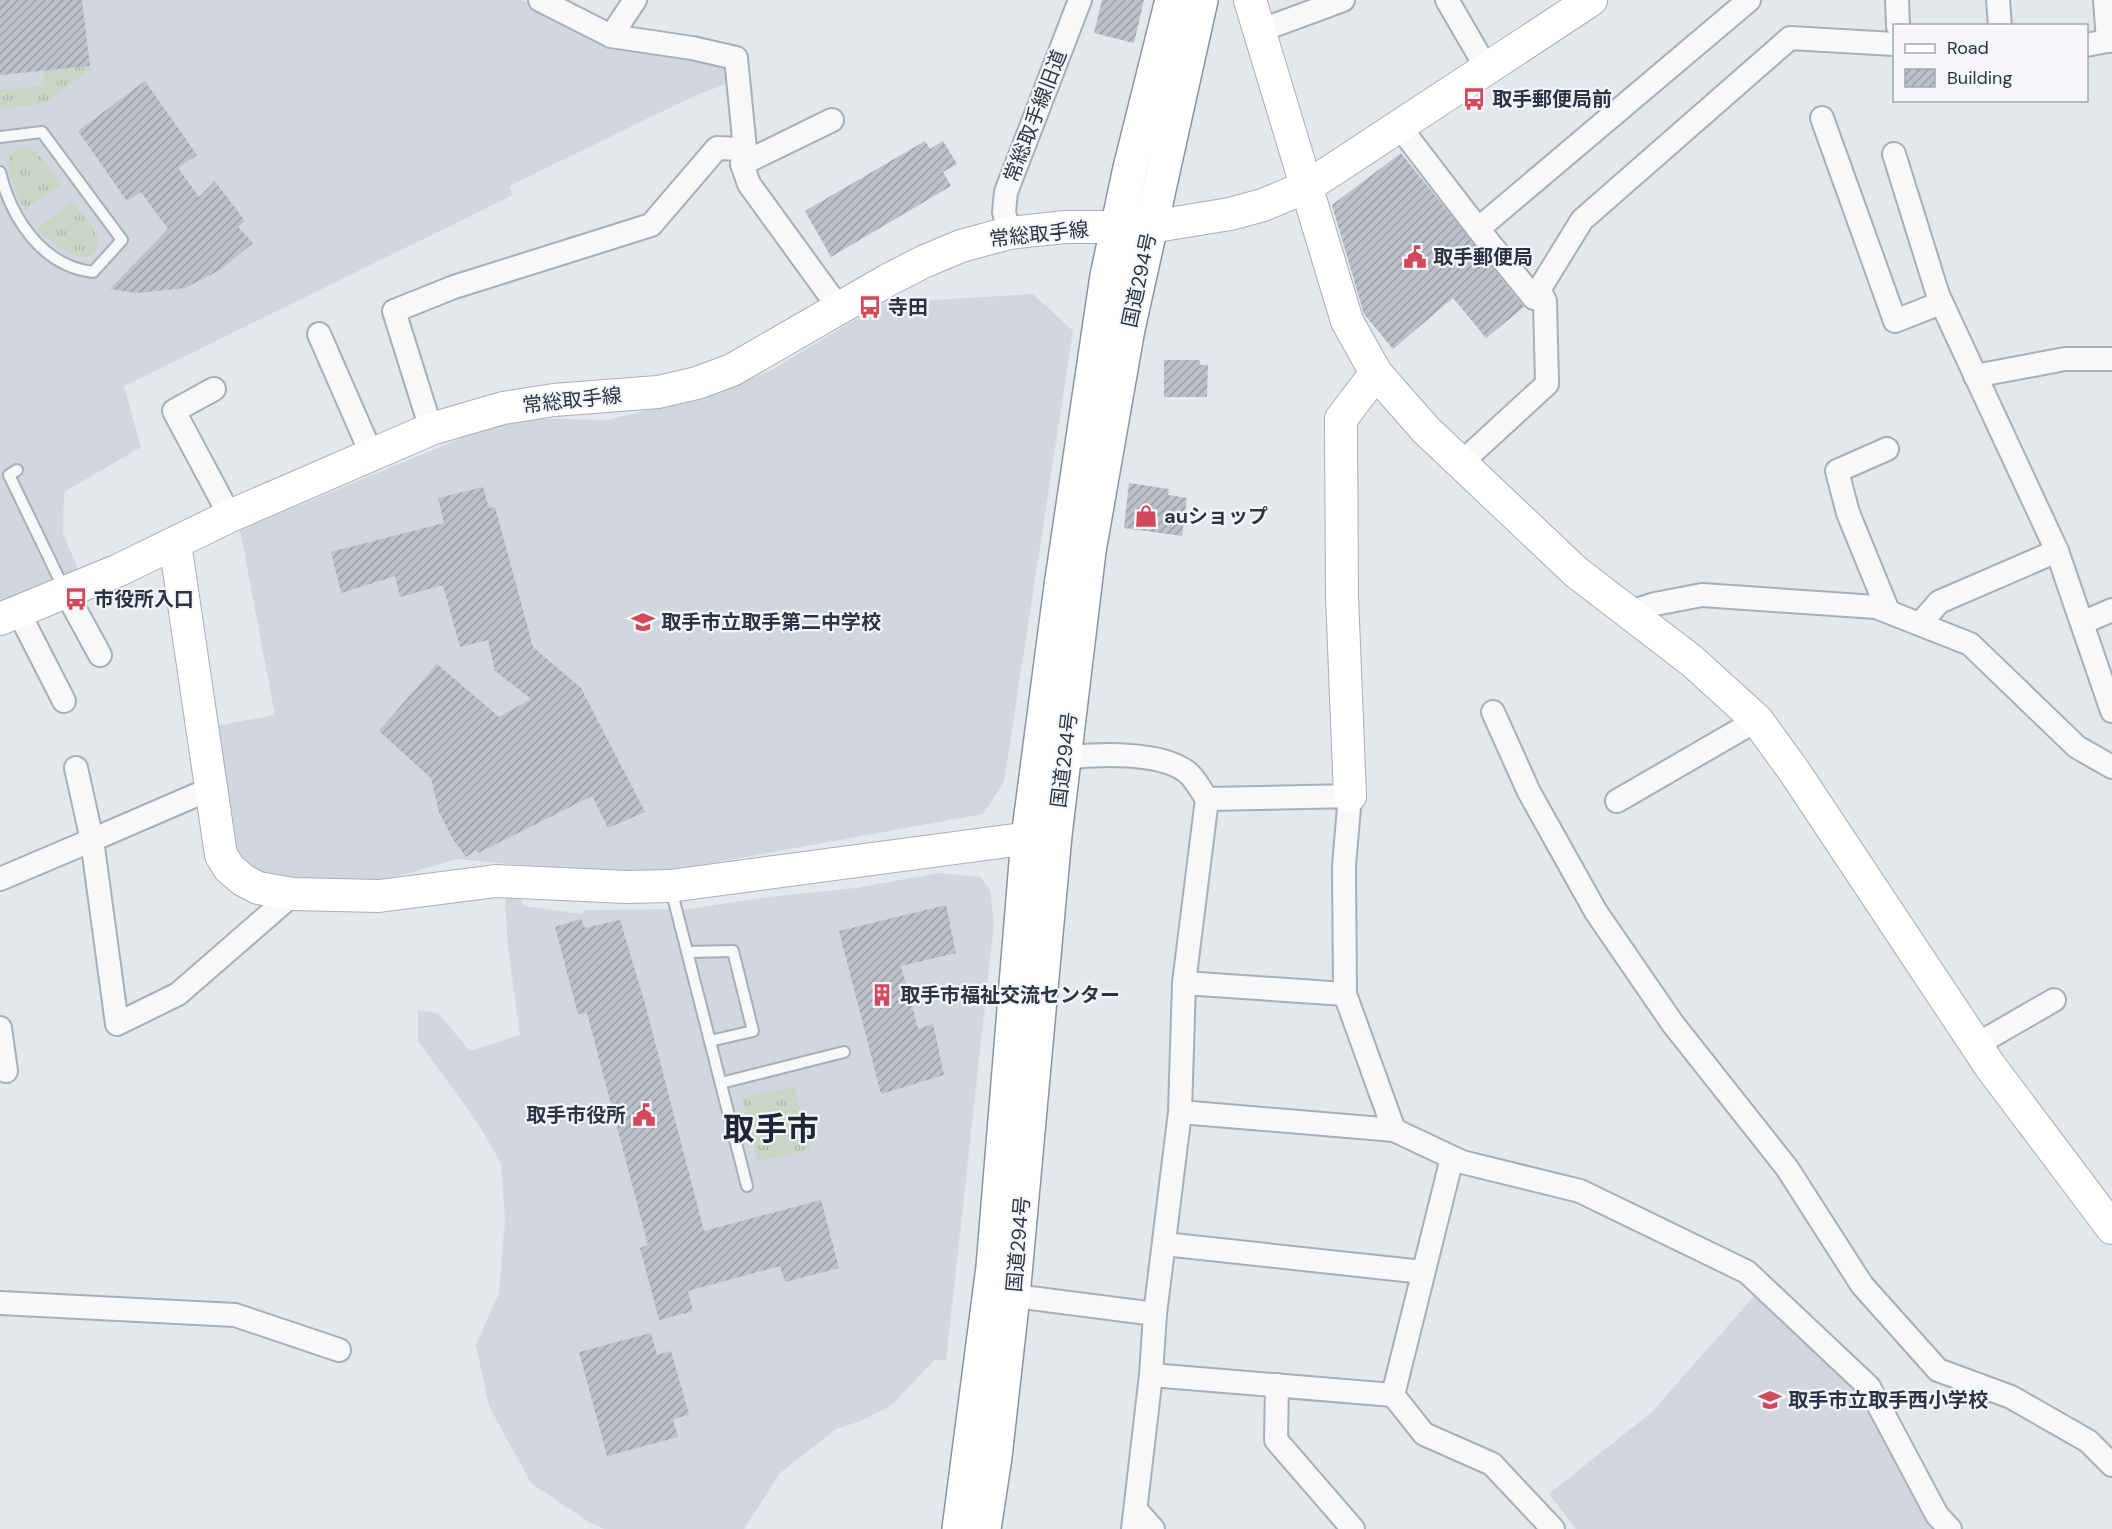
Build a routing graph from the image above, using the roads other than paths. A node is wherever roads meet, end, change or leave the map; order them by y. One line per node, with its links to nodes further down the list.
1 (540, 0): 17 (street)
2 (635, 0): 17 (street)
3 (1080, 0): 32 (street, 常総取手線旧道)
4 (1172, 0): 30 (highway, 国道294号)
5 (1202, 0): 29 (highway, 国道294号)
6 (1250, 0): 16 (street)
7 (1344, 0): 16 (street)
8 (1447, 0): 20 (street)
9 (1591, 0): 20 (street, 常総取手線)
10 (1897, 0): 14 (street)
11 (1998, 0): 15 (street)
12 (2105, 0): 18 (street)
13 (1746, 1): 31 (street)
14 (1898, 24)
15 (2000, 24)
16 (1259, 31): 28 (street)
17 (611, 36): 26 (street)
18 (2102, 42)
19 (1893, 44): 33 (street)
20 (1487, 69): 23 (street, 常総取手線)
21 (1822, 118): 34 (street)
22 (832, 120): 26 (street)
23 (1400, 126): 28 (street, 常総取手線); 31 (street)
24 (0, 137): 27 (lane)
25 (1894, 154): 34 (street)
26 (743, 157): 35 (street); 41 (street)
27 (0, 172)
28 (1306, 187): 29 (street, 常総取手線); 38 (street)
29 (1150, 227): 30 (street, 常総取手線); 61 (highway, 国道294号)
30 (1117, 228): 32 (street, 常総取手線); 68 (highway, 国道294号)
31 (1478, 229): 33 (street)
32 (1009, 233): 35 (street, 常総取手線)
33 (1539, 289): 44 (street)
34 (1941, 303): 39 (street)
35 (839, 308): 41 (street, 常総取手線)
36 (319, 334): 43 (street)
37 (2112, 359): 39 (street)
38 (1376, 373): 44 (street); 65 (street)
39 (1975, 376): 48 (street)
40 (214, 389): 46 (street)
41 (430, 429): 43 (street, 常総取手線)
42 (1887, 449): 51 (street)
43 (371, 453): 46 (street, 常総取手線)
44 (1461, 463): 52 (street)
45 (17, 470): 49 (lane)
46 (230, 516): 47 (street, 常総取手線)
47 (175, 543): 49 (street, 常総取手線); 64 (street)
48 (2057, 551): 54 (street); 55 (street)
49 (65, 591): 53 (street, 常総取手線); 56 (street)
50 (2112, 610): 54 (street)
51 (1888, 611): 52 (street); 55 (street)
52 (1627, 612): 60 (street)
53 (9, 615): 57 (street)
54 (2082, 623): 58 (street)
55 (1920, 624): 62 (street)
56 (100, 655)
57 (64, 701)
58 (2112, 711)
59 (1493, 712): 97 (street)
60 (1756, 720): 67 (street); 79 (street)
61 (1064, 758): 66 (street); 68 (highway, 国道294号)
62 (2112, 767)
63 (76, 768): 69 (street)
64 (210, 789): 69 (street); 72 (street)
65 (1350, 796): 66 (street); 75 (street)
66 (1207, 799): 74 (street)
67 (1617, 801)
68 (1042, 836): 71 (street); 90 (highway, 国道294号)
69 (92, 840): 70 (street); 72 (street)
70 (0, 879)
71 (670, 886): 72 (street); 73 (lane)
72 (293, 894)
73 (687, 952): 78 (lane); 78 (lane)
74 (1184, 983): 75 (street); 83 (street)
75 (1345, 994): 84 (street)
76 (2054, 1000): 79 (street)
77 (0, 1028): 81 (street)
78 (710, 1041): 82 (lane)
79 (1976, 1045): 87 (street)
80 (844, 1052): 82 (lane)
81 (6, 1071)
82 (721, 1083): 86 (lane)
83 (1180, 1112): 84 (street); 88 (street)
84 (1394, 1130): 85 (street)
85 (1452, 1158): 89 (street); 104 (street)
86 (747, 1186)
87 (2112, 1228)
88 (1164, 1244): 89 (street); 92 (street)
89 (1423, 1272): 96 (street)
90 (1001, 1294): 92 (street); 99 (highway, 国道294号); 100 (highway, 国道294号)
91 (0, 1303): 93 (street)
92 (1155, 1314): 94 (street)
93 (339, 1350)
94 (1151, 1375): 95 (street); 98 (street)
95 (1277, 1385): 96 (street); 102 (street)
96 (1393, 1395): 103 (street)
97 (2112, 1465)
98 (1135, 1520): 101 (street)
99 (959, 1529)
100 (984, 1529)
101 (1153, 1529)
102 (1353, 1529)
103 (1553, 1529)
104 (1950, 1529)

